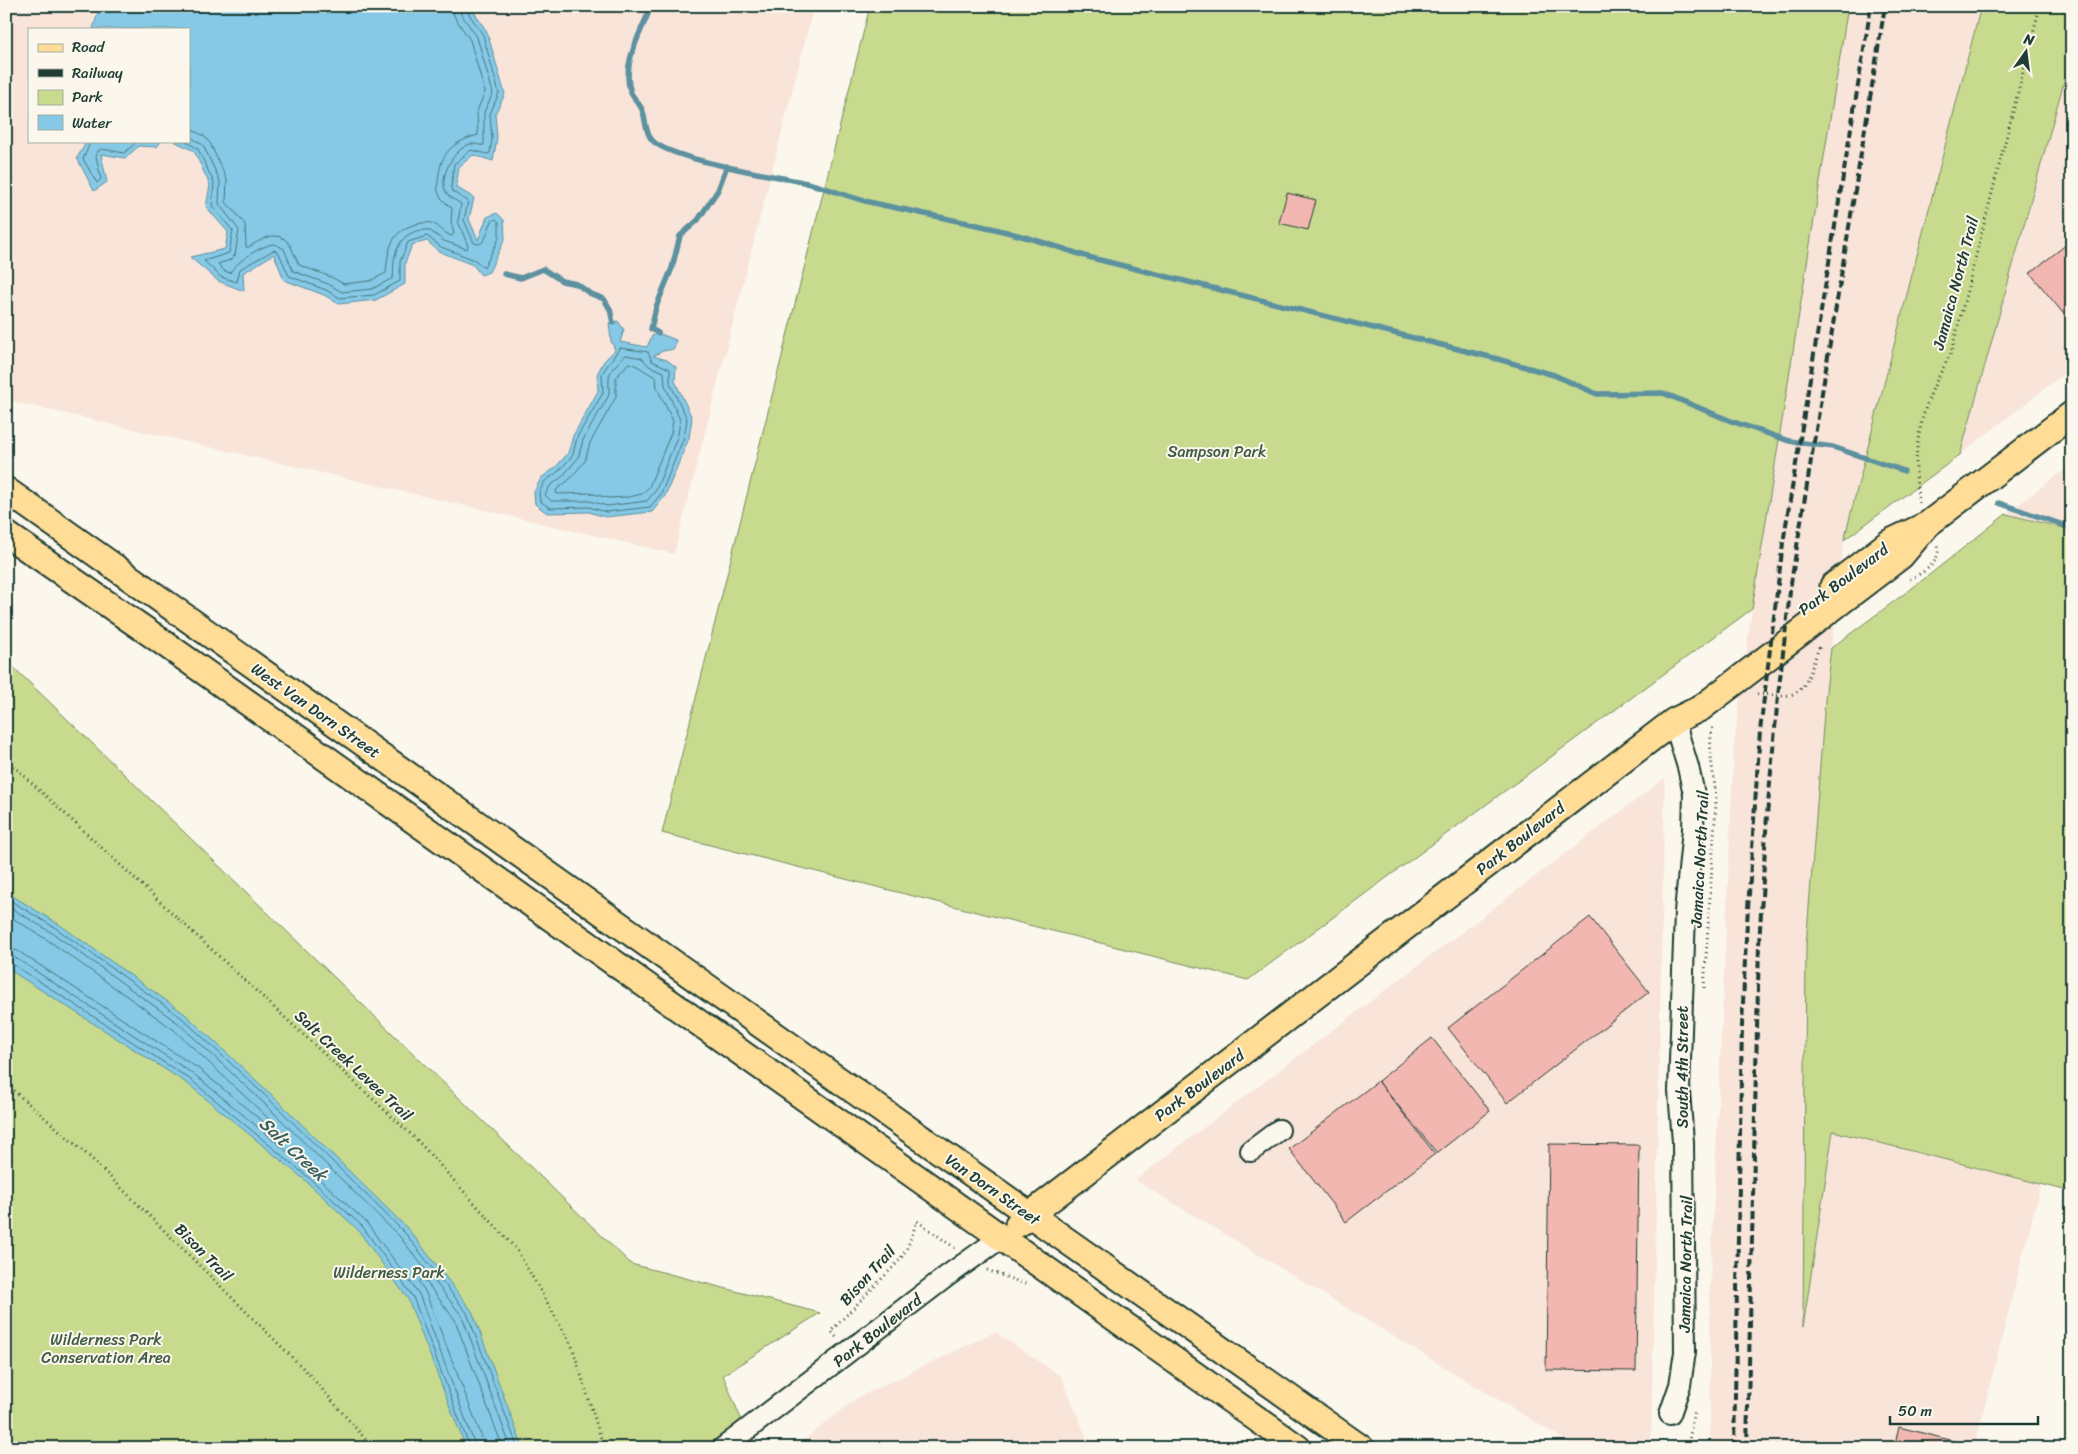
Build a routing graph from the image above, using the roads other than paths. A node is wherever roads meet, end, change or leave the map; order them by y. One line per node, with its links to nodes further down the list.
1 (2072, 414): 4 (main road, Park Boulevard)
2 (6, 490): 5 (main road, West Van Dorn Street)
3 (6, 534): 6 (main road, West Van Dorn Street)
4 (1674, 721): 9 (main road, Park Boulevard); 11 (street, South 4th Street)
5 (625, 929): 9 (main road, Van Dorn Street)
6 (619, 966): 10 (main road, Van Dorn Street)
7 (1279, 1130): 8 (street)
8 (1251, 1151)
9 (1030, 1214): 10 (main road, Park Boulevard); 14 (main road, Van Dorn Street)
10 (1002, 1237): 12 (street, Park Boulevard); 13 (main road, Van Dorn Street)
11 (1670, 1414)
12 (723, 1448)
13 (1298, 1448)
14 (1361, 1448)

